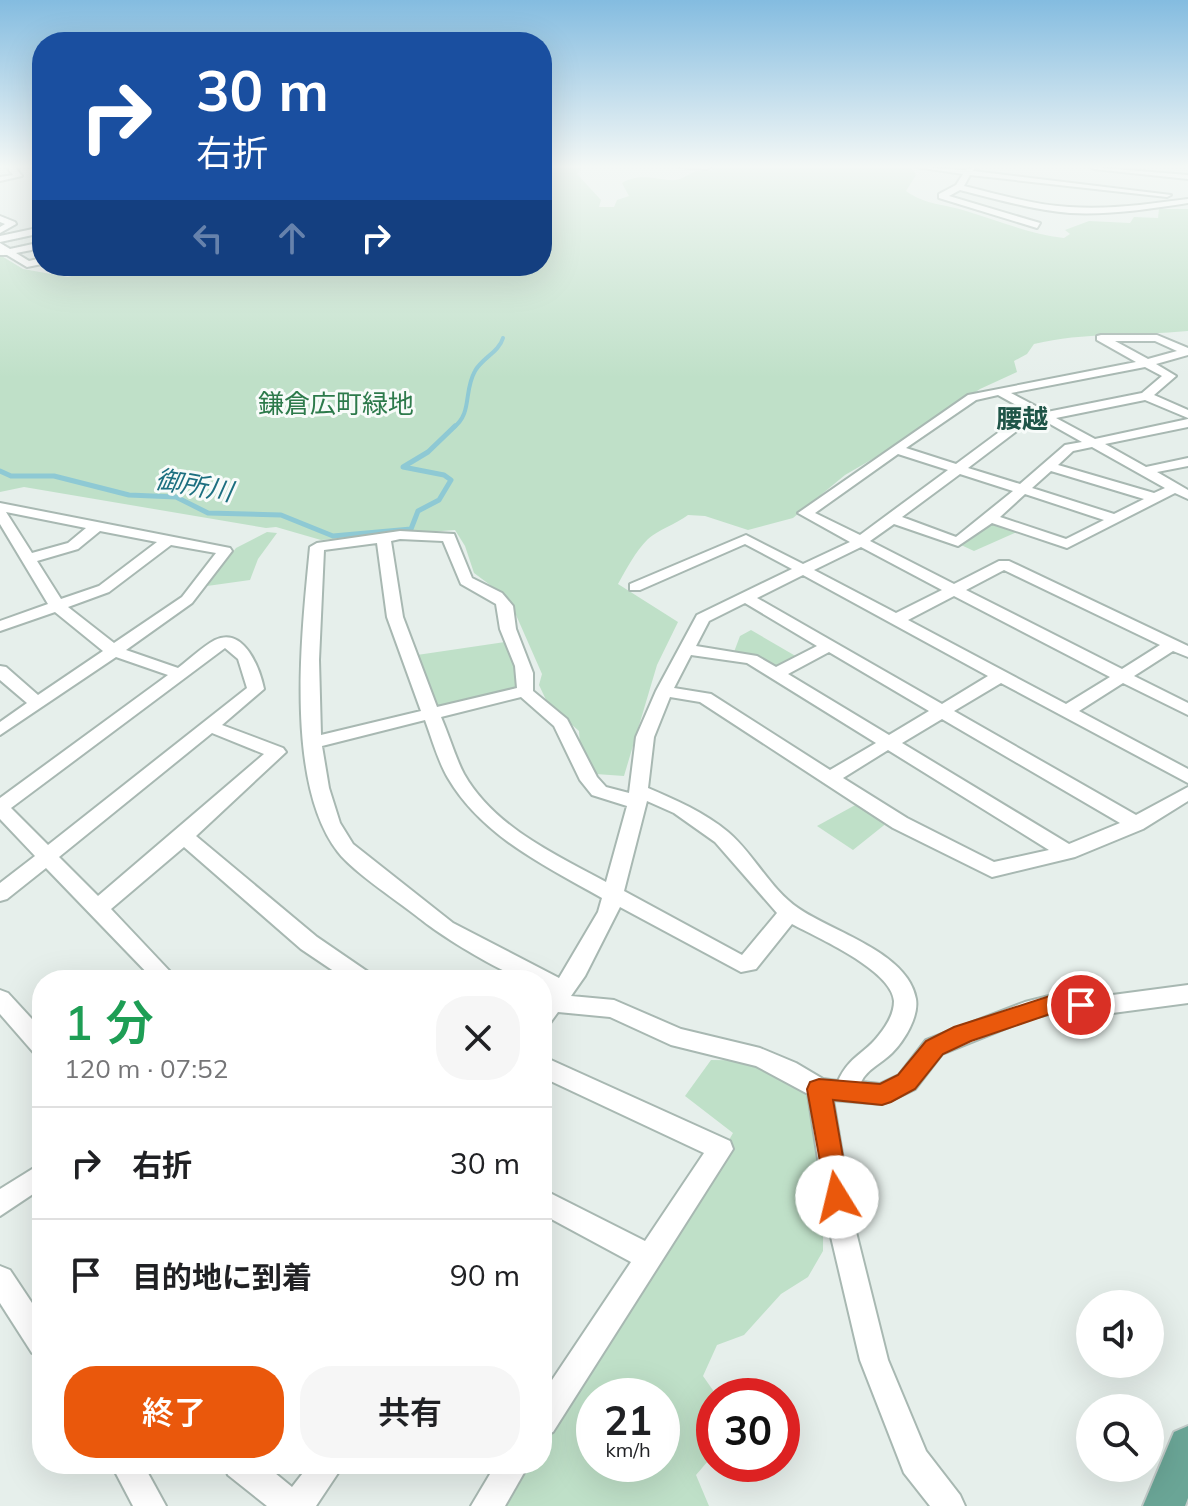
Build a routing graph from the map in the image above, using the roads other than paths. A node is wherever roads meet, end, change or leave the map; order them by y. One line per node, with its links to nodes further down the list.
1 (32, 247): 2 (street)
2 (3, 251): 3 (street)
3 (32, 263)
4 (1187, 352): 5 (street); 5 (street)
5 (1148, 363): 6 (street); 7 (street)
6 (999, 391): 9 (street); 12 (street)
7 (1146, 396): 8 (street); 9 (street)
8 (1188, 414)
9 (1044, 417): 11 (street); 15 (street)
10 (1188, 423): 11 (street)
11 (1094, 443): 14 (street); 16 (street)
12 (898, 450): 15 (street); 27 (street)
13 (1188, 462): 16 (street)
14 (1049, 466): 17 (street); 19 (street)
15 (959, 469): 17 (street); 22 (street)
16 (1145, 471): 18 (street)
17 (1021, 489): 21 (street); 23 (street)
18 (1182, 492): 19 (street)
19 (1155, 498): 23 (street)
20 (0, 510): 24 (street); 28 (street)
21 (990, 518): 22 (street); 23 (street)
22 (894, 519): 27 (street)
23 (1116, 519)
24 (99, 525): 26 (street); 28 (street)
25 (383, 538): 45 (street); 51 (street); 54 (street)
26 (168, 540): 33 (street); 39 (street)
27 (860, 542): 29 (street); 31 (street)
28 (30, 558): 33 (street)
29 (804, 569): 30 (street); 32 (street); 34 (street)
30 (635, 587)
31 (951, 590): 34 (street); 37 (street); 44 (street)
32 (747, 598): 36 (street); 38 (street)
33 (57, 606): 35 (street); 39 (street)
34 (897, 619): 43 (street)
35 (0, 626)
36 (829, 646): 42 (street); 49 (street)
37 (1180, 648): 44 (street)
38 (688, 650): 42 (street); 46 (street)
39 (114, 651): 41 (street); 47 (street)
40 (0, 671): 47 (street)
41 (180, 674): 52 (street); 60 (street)
42 (776, 674): 55 (street)
43 (1001, 676): 49 (street); 50 (street)
44 (1120, 676): 48 (street); 50 (street)
45 (525, 691): 51 (street); 59 (street)
46 (664, 691): 57 (street); 59 (street)
47 (38, 704): 53 (street)
48 (1188, 710)
49 (941, 711): 55 (street); 61 (street)
50 (1068, 711): 56 (street)
51 (432, 714): 54 (street); 66 (street)
52 (209, 726): 62 (street); 64 (street)
53 (0, 730)
54 (314, 742): 71 (street)
55 (886, 744): 57 (street); 63 (street)
56 (1188, 777)
57 (829, 778): 63 (street)
58 (1188, 793): 61 (street)
59 (637, 796): 66 (street); 68 (street)
60 (0, 807): 64 (street)
61 (1136, 824): 63 (street)
62 (184, 836): 67 (street); 70 (street)
63 (1068, 852)
64 (45, 857): 65 (street); 67 (street)
65 (0, 894)
66 (613, 894): 68 (street); 74 (street)
67 (97, 909): 69 (street)
68 (789, 913): 77 (street)
69 (157, 970)
70 (348, 970)
71 (506, 970)
72 (1188, 994): 77 (street)
73 (0, 999): 75 (street)
74 (553, 1003): 77 (street)
75 (32, 1035)
76 (552, 1071): 81 (street)
77 (832, 1091): 94 (street)
78 (32, 1181): 79 (street)
79 (0, 1204)
80 (552, 1206): 81 (street)
81 (649, 1257): 84 (street)
82 (0, 1279): 83 (street)
83 (32, 1328)
84 (552, 1406)
85 (1188, 1446): 90 (main road)
86 (138, 1474): 91 (street)
87 (252, 1474): 92 (street)
88 (321, 1474): 92 (street)
89 (508, 1474): 93 (street)
90 (1174, 1493)
91 (150, 1506)
92 (295, 1506)
93 (487, 1506)
94 (949, 1506)

